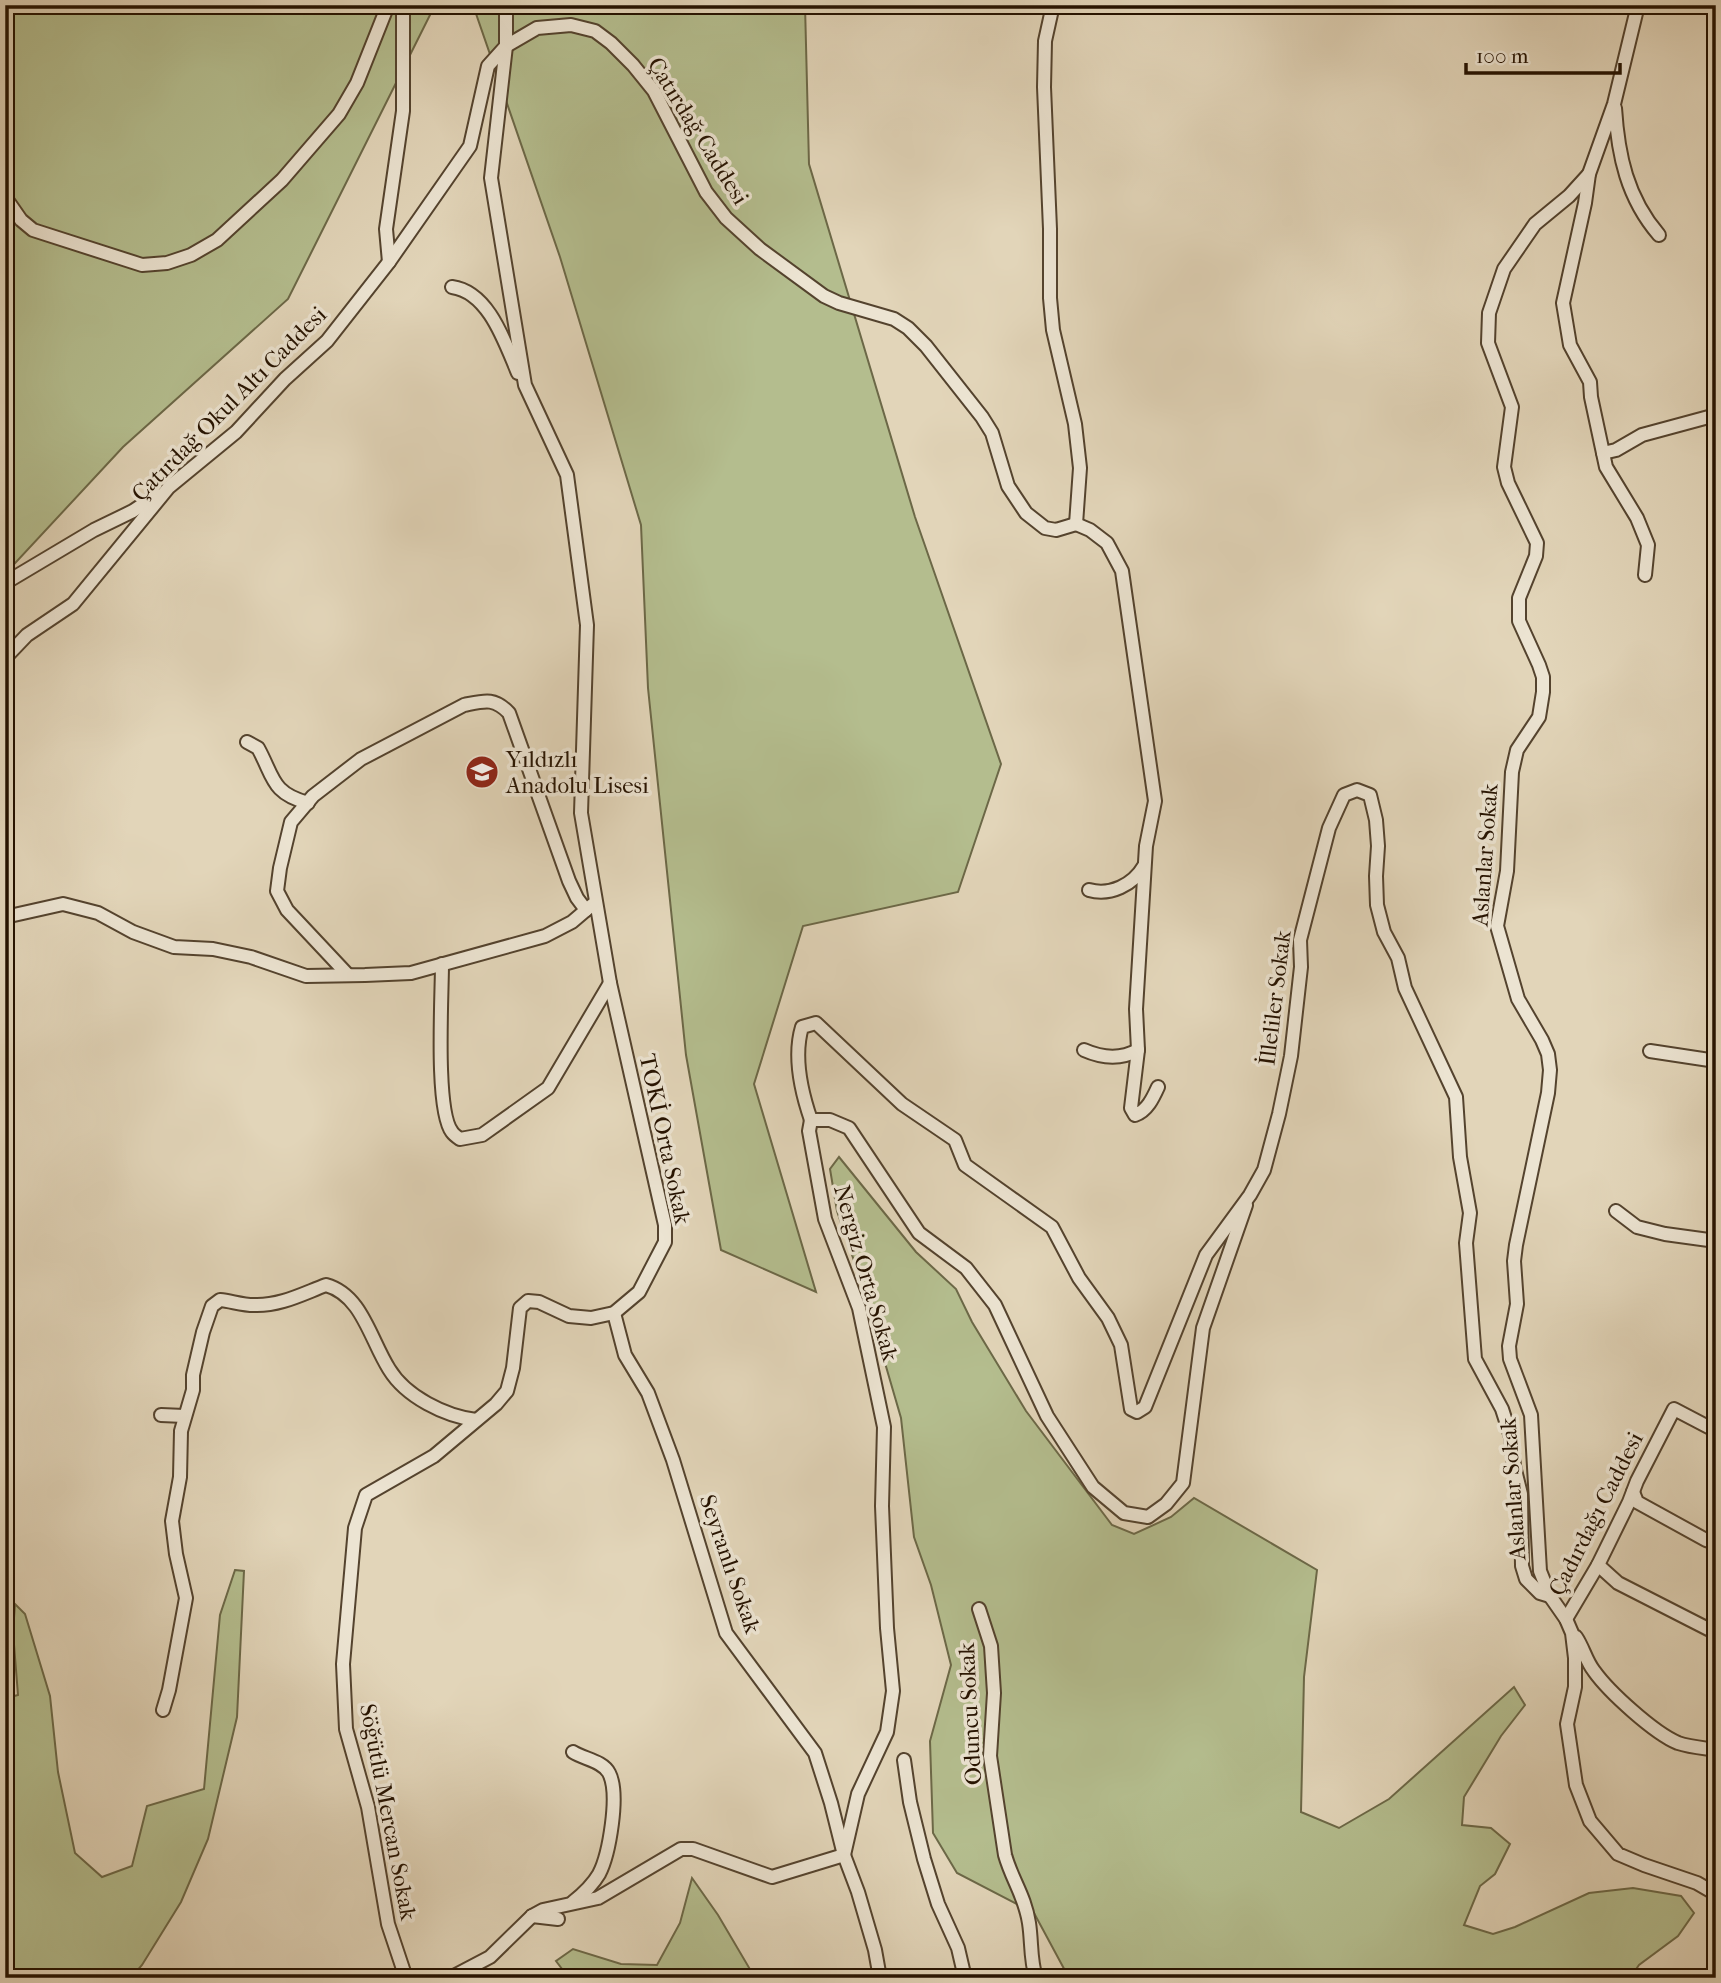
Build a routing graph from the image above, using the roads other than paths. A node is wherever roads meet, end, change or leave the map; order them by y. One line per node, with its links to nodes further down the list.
1 (387, 5): 9 (street)
2 (404, 5): 11 (street)
3 (506, 5): 6 (street)
4 (1053, 5): 17 (street)
5 (1638, 5): 7 (street)
6 (506, 46): 11 (street, Çatırdağ Okul Altı Caddesi); 13 (street); 17 (street, Çatırdağ Caddesi)
7 (1614, 104): 8 (street); 10 (street)
8 (1589, 174): 15 (street); 48 (street, Aslanlar Sokak)
9 (5, 197)
10 (1659, 234)
11 (390, 262): 16 (street, Çatırdağ Okul Altı Caddesi)
12 (452, 287): 13 (street)
13 (525, 385): 25 (street)
14 (1716, 415): 15 (street)
15 (1602, 453): 18 (street)
16 (169, 487): 19 (street); 20 (street, Çatırdağ Okul Altı Caddesi)
17 (1076, 524): 23 (street)
18 (1645, 575)
19 (5, 583)
20 (5, 658)
21 (247, 742): 22 (street)
22 (308, 803): 26 (street); 29 (street)
23 (1144, 866): 24 (street); 32 (street)
24 (1089, 890)
25 (597, 901): 26 (street); 30 (street, TOKİ Orta Sokak)
26 (586, 910): 28 (street)
27 (5, 917): 29 (street)
28 (442, 964): 29 (street); 30 (street)
29 (348, 975)
30 (610, 984): 40 (street, TOKİ Orta Sokak)
31 (1084, 1050): 32 (street)
32 (1138, 1050): 35 (street)
33 (1650, 1051): 34 (street)
34 (1716, 1061)
35 (1158, 1087)
36 (811, 1120): 37 (street, İlleliler Sokak); 37 (street, Nergiz Orta Sokak); 57 (street, Nergiz Orta Sokak)
37 (1250, 1195): 48 (street, İlleliler Sokak)
38 (1616, 1211): 39 (street)
39 (1716, 1241)
40 (614, 1313): 43 (street); 57 (street, Seyranlı Sokak)
41 (162, 1415): 42 (street)
42 (184, 1416): 43 (street); 53 (street)
43 (476, 1420): 62 (street, Söğütlü Mercan Sokak)
44 (1716, 1431): 45 (street, Çadırdağı Caddesi)
45 (1633, 1492): 46 (street); 47 (street, Çadırdağı Caddesi)
46 (1716, 1543)
47 (1598, 1565): 50 (street, Çadırdağı Caddesi); 52 (street)
48 (1550, 1596): 50 (street, Aslanlar Sokak)
49 (979, 1609): 66 (street, Oduncu Sokak)
50 (1566, 1619): 51 (street, Çadırdağı Caddesi)
51 (1572, 1633): 54 (street); 58 (street, Çadırdağı Caddesi)
52 (1716, 1633)
53 (163, 1710)
54 (1716, 1750)
55 (573, 1752): 59 (street)
56 (904, 1760): 65 (street)
57 (844, 1855): 59 (street); 64 (street)
58 (1716, 1894)
59 (573, 1902): 60 (street)
60 (532, 1916): 61 (street); 63 (street)
61 (558, 1919)
62 (406, 1978)
63 (450, 1978)
64 (880, 1978)
65 (965, 1978)
66 (1036, 1978)

